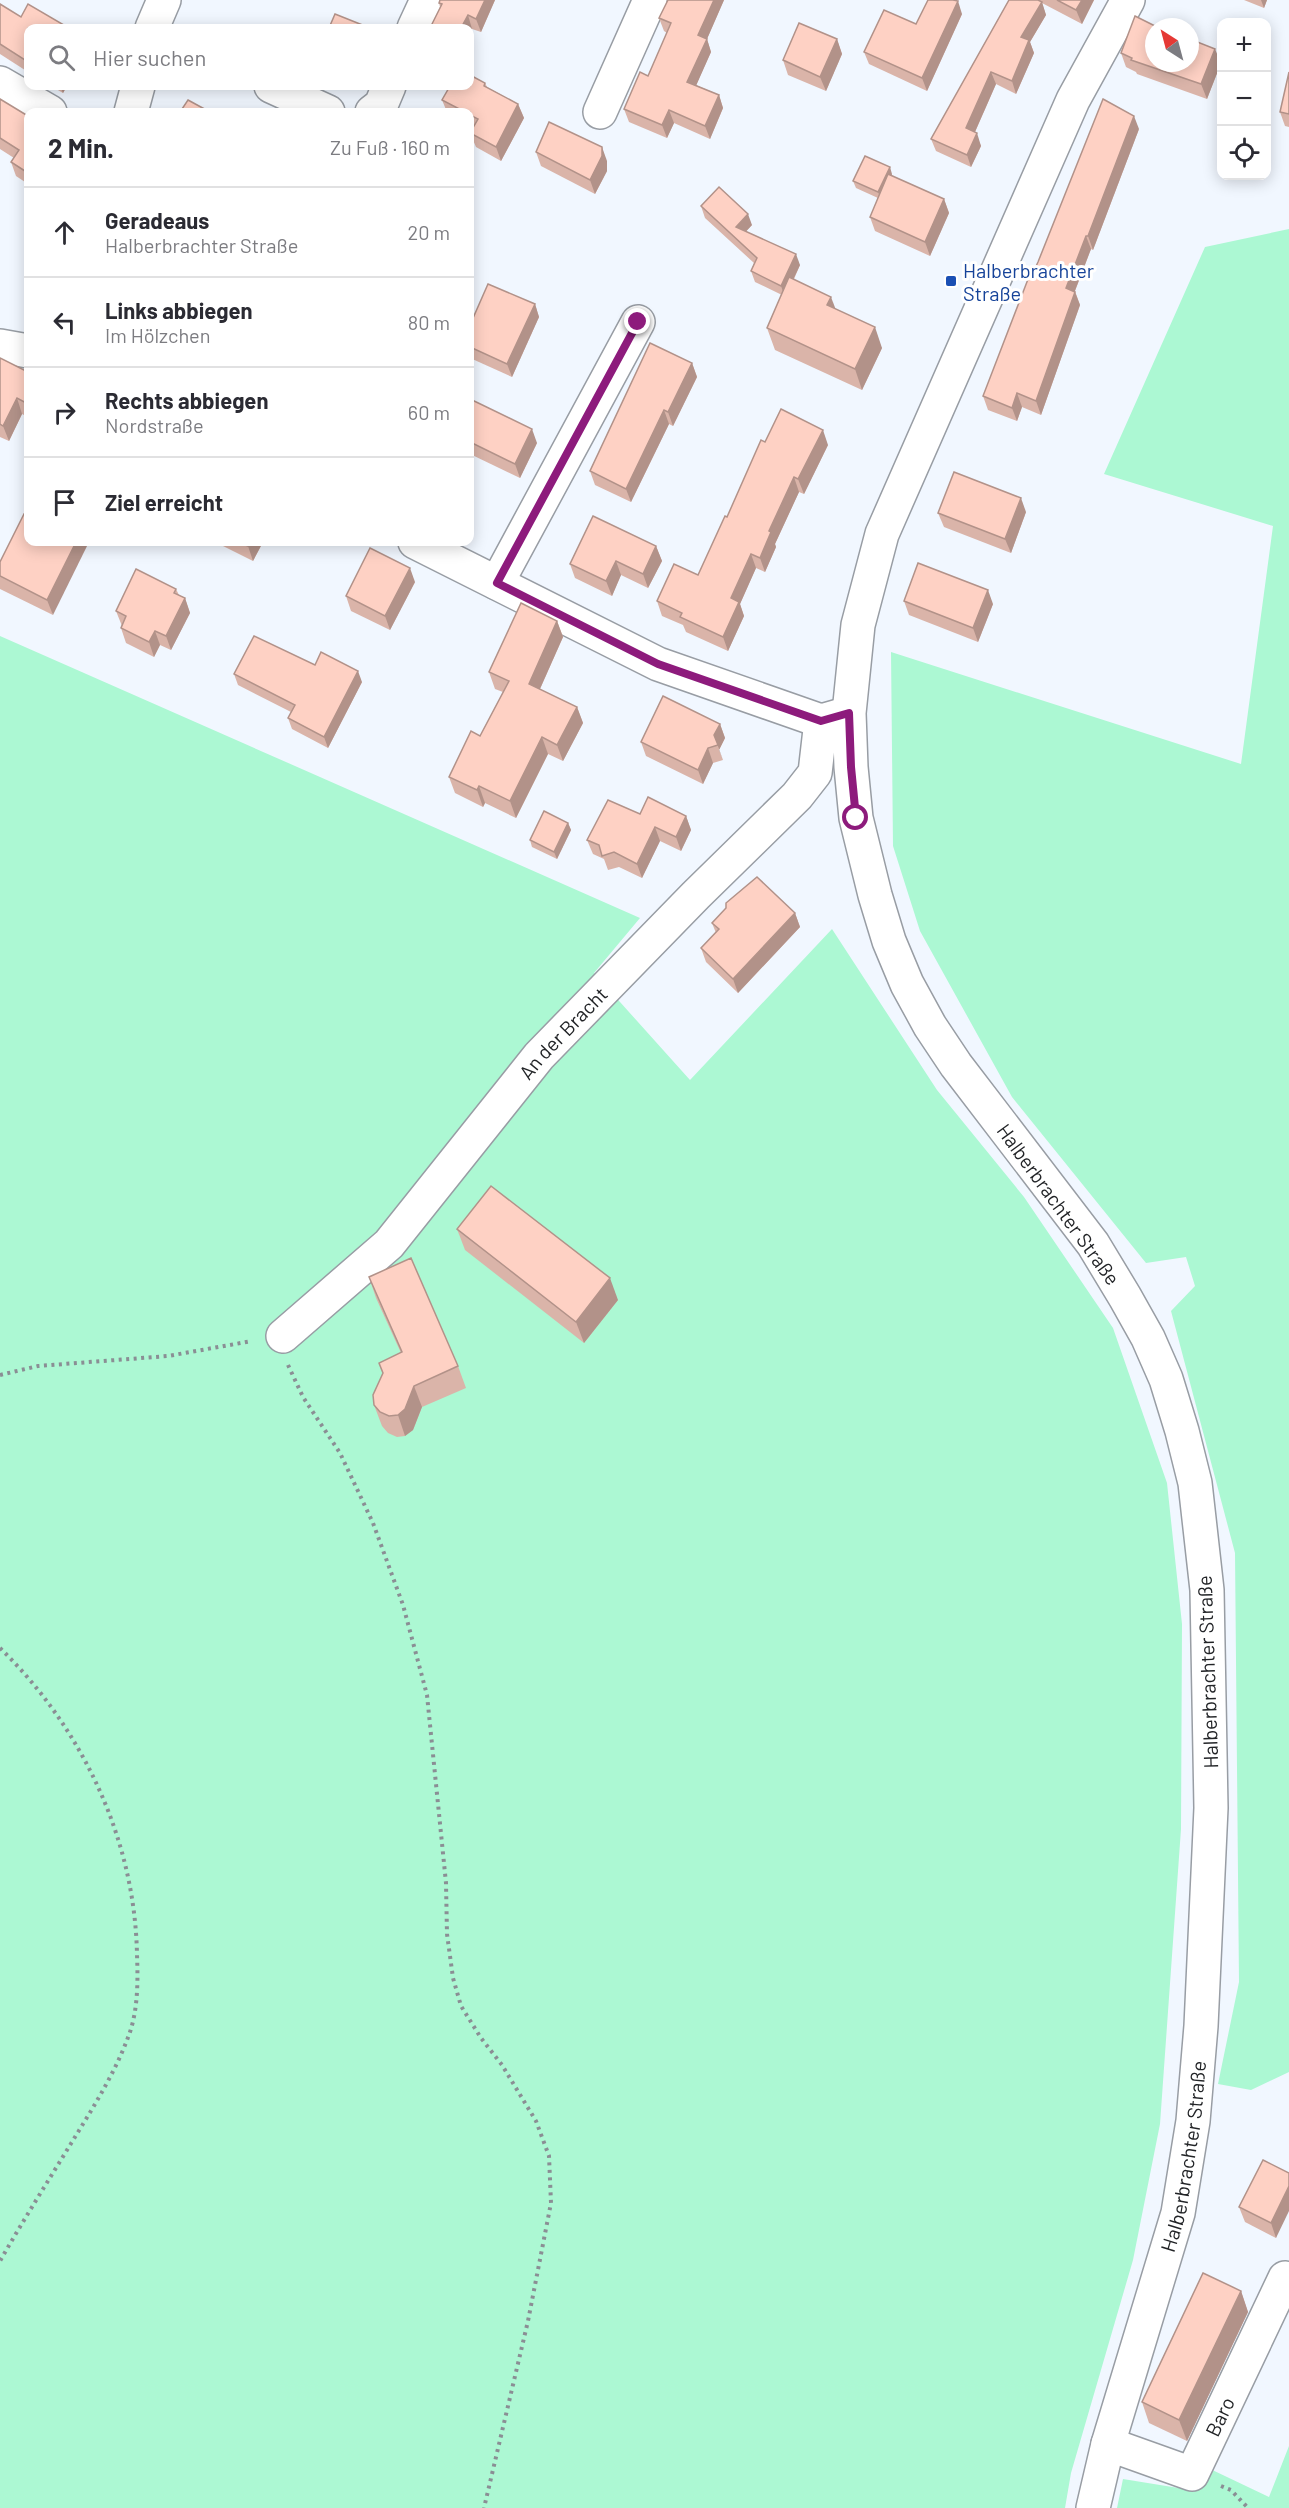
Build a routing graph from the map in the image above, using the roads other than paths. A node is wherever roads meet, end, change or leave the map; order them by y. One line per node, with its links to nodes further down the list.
1 (164, 0): 5 (main road)
2 (427, 0): 6 (main road)
3 (650, 0): 15 (main road)
4 (1128, 0): 21 (main road, Halberbrachter Straße)
5 (154, 24)
6 (416, 24)
7 (0, 83): 11 (main road)
8 (137, 90): 12 (main road)
9 (280, 90): 13 (main road)
10 (387, 90): 14 (main road)
11 (43, 108)
12 (132, 108)
13 (319, 108)
14 (377, 108)
15 (600, 112)
16 (638, 322): 20 (main road)
17 (0, 346): 18 (main road)
18 (24, 350)
19 (423, 546): 20 (main road)
20 (497, 583): 21 (main road)
21 (835, 717): 22 (main road, An der Bracht); 24 (main road, Halberbrachter Straße)
22 (283, 1336)
23 (1285, 2278): 24 (main road, Baro)
24 (1108, 2444): 25 (main road, Halberbrachter Straße)
25 (1093, 2508)

